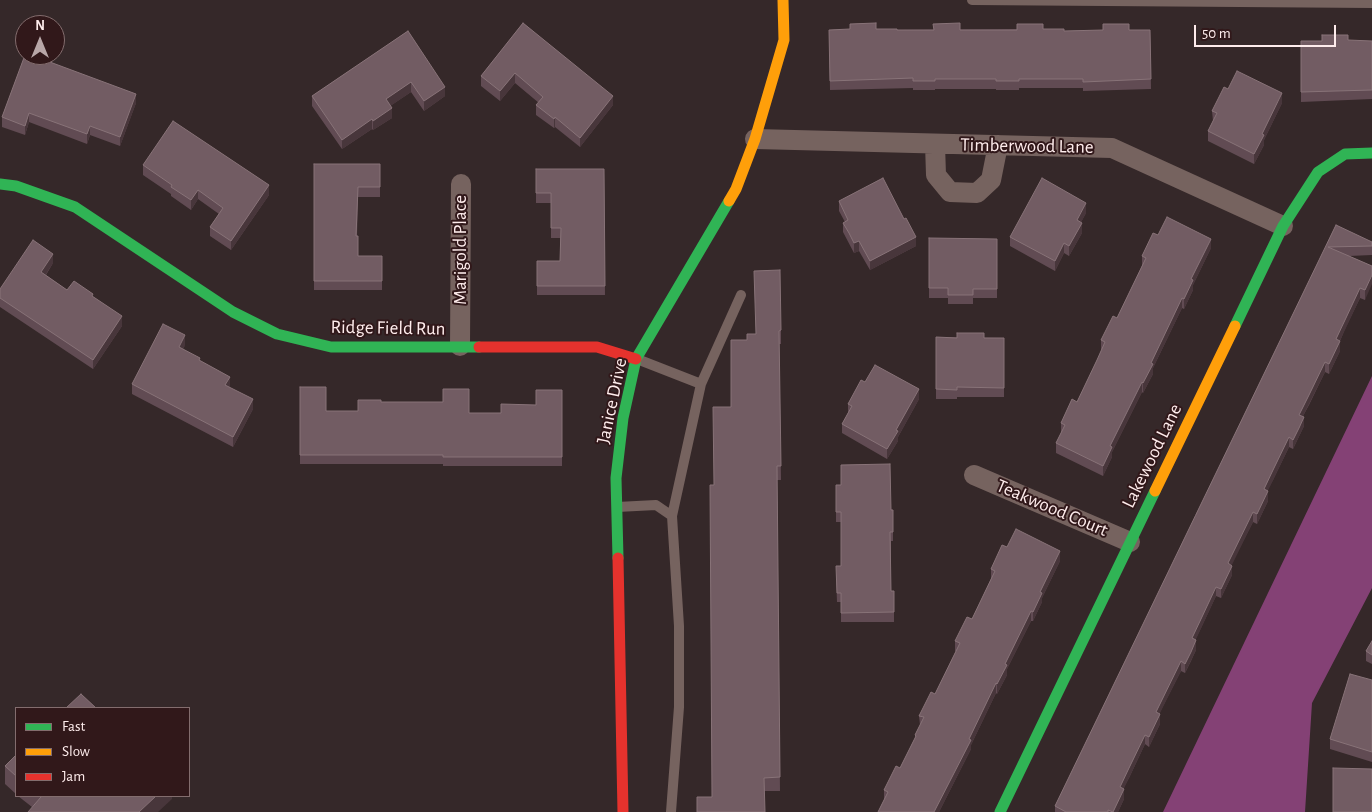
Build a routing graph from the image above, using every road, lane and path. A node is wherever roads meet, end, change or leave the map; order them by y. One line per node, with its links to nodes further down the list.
1 (783, 0): 4 (street, Janice Drive)
2 (972, 0): 3 (lane)
3 (1372, 3)
4 (755, 139): 5 (street, Timberwood Lane); 13 (street, Janice Drive)
5 (936, 144): 6 (street, Timberwood Lane); 6 (street)
6 (998, 145): 10 (street, Timberwood Lane)
7 (1371, 153): 10 (street, Lakewood Lane)
8 (0, 184): 12 (street, Ridge Field Run)
9 (461, 184): 12 (street, Marigold Place)
10 (1283, 226): 18 (street, Lakewood Lane)
11 (741, 295): 14 (lane)
12 (460, 346): 13 (street, Ridge Field Run)
13 (636, 359): 14 (lane); 16 (street, Janice Drive)
14 (701, 384): 17 (lane)
15 (974, 475): 18 (street, Teakwood Court)
16 (617, 507): 17 (lane); 19 (street, Janice Drive)
17 (672, 516): 20 (lane)
18 (1130, 542): 21 (street, Lakewood Lane)
19 (623, 812)
20 (671, 812)
21 (1000, 812)

